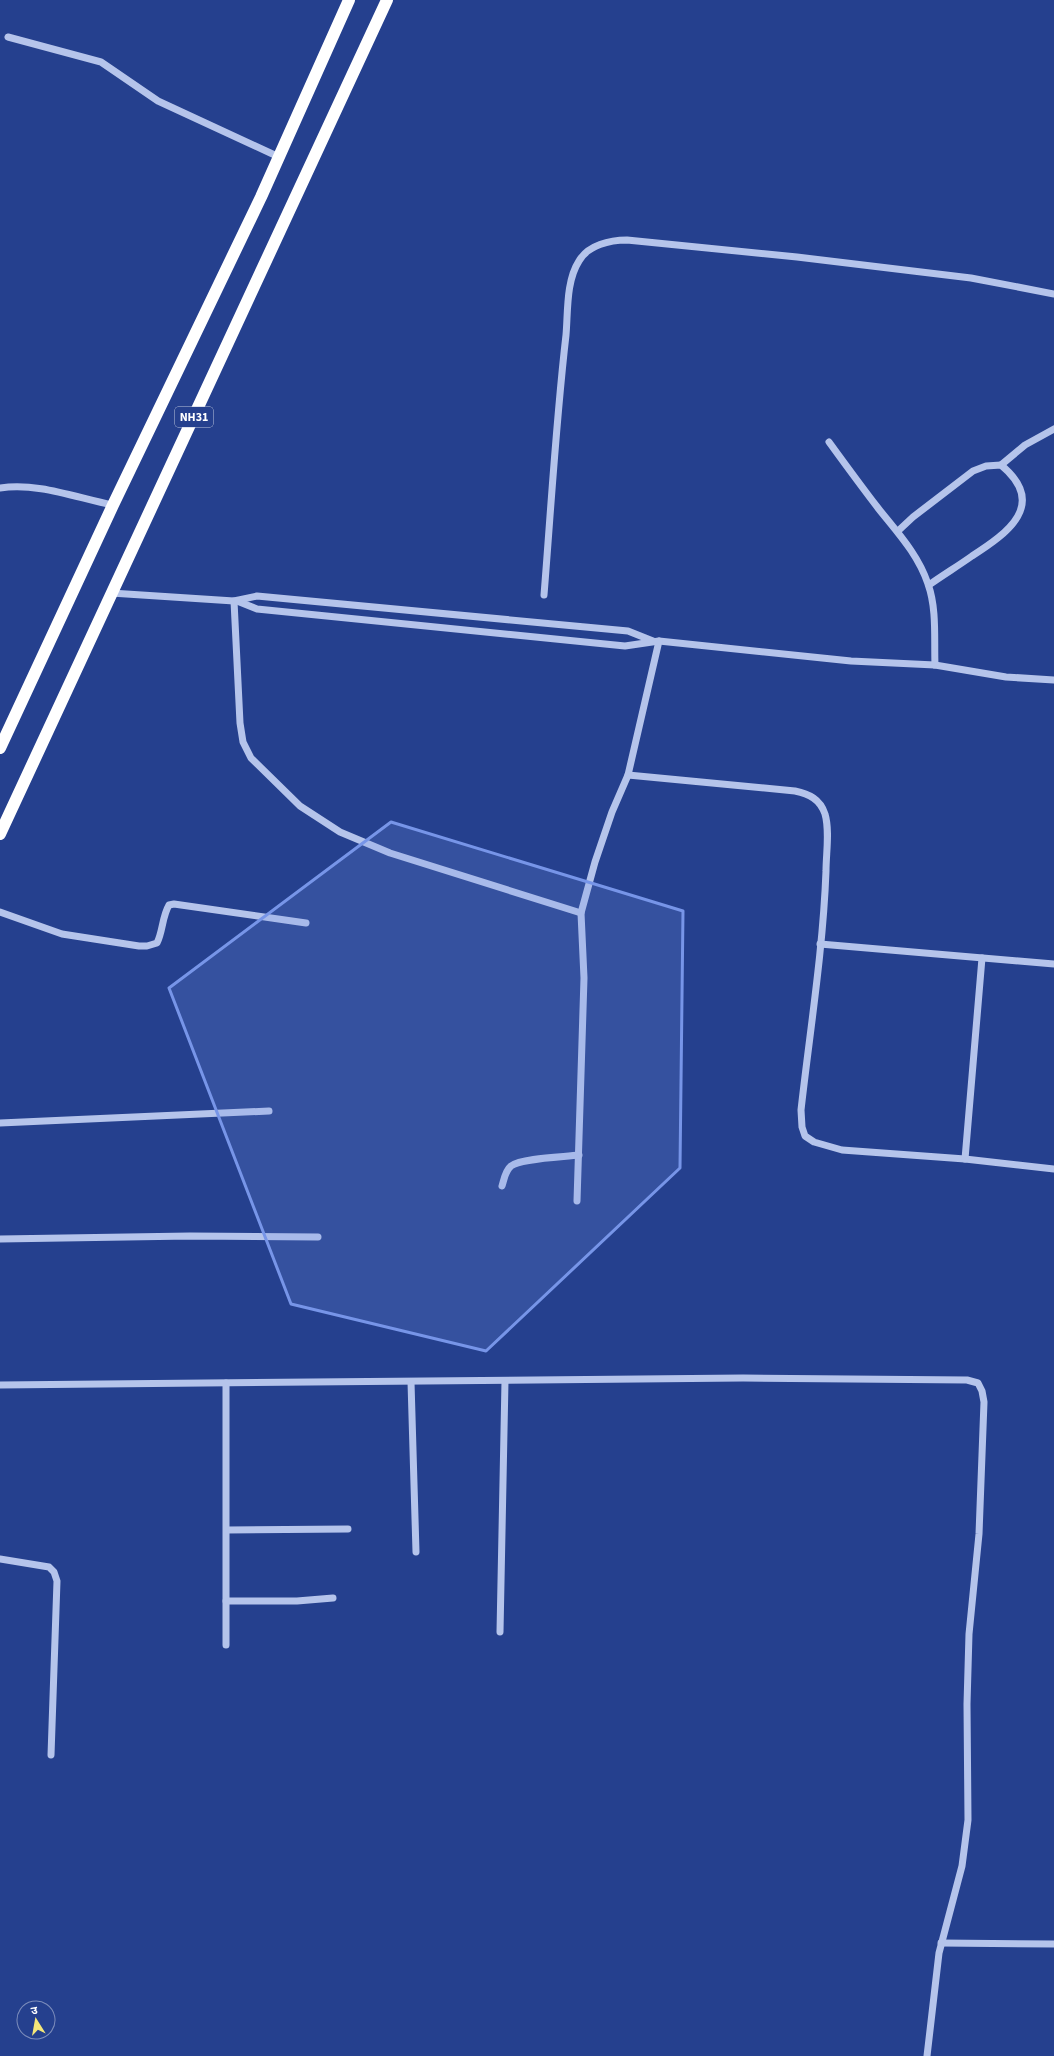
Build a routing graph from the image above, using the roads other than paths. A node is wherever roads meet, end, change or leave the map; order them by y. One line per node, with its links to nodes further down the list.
1 (350, 0): 4 (highway, NH31)
2 (387, 0): 13 (highway, NH31)
3 (8, 37): 4 (street)
4 (279, 157): 10 (highway, NH31)
5 (1054, 294): 14 (street)
6 (1054, 430): 8 (street)
7 (829, 442): 11 (street)
8 (1000, 465): 11 (street); 12 (street)
9 (0, 488): 10 (street)
10 (113, 505): 19 (highway, NH31)
11 (898, 530): 12 (street)
12 (929, 585): 17 (street)
13 (111, 593): 15 (street); 21 (highway, NH31)
14 (544, 595)
15 (236, 601): 16 (street); 16 (street); 23 (street)
16 (656, 641): 17 (street); 20 (street)
17 (935, 665): 18 (street)
18 (1054, 680)
19 (0, 748)
20 (628, 774): 23 (street); 25 (street)
21 (0, 834)
22 (0, 912): 24 (street)
23 (581, 913): 30 (street)
24 (306, 923)
25 (820, 944): 26 (street); 31 (street)
26 (982, 958): 27 (street); 31 (street)
27 (1054, 964)
28 (269, 1112): 29 (street)
29 (0, 1123)
30 (579, 1155): 33 (street); 34 (street)
31 (965, 1159): 32 (street)
32 (1054, 1169)
33 (502, 1186)
34 (577, 1201)
35 (318, 1237): 36 (street)
36 (0, 1239)
37 (505, 1381): 38 (street); 47 (street); 50 (street)
38 (411, 1382): 39 (street); 43 (street)
39 (226, 1383): 40 (street); 41 (street)
40 (0, 1385)
41 (227, 1530): 42 (street); 46 (street)
42 (348, 1530)
43 (416, 1552)
44 (0, 1559): 49 (street)
45 (333, 1598): 46 (street)
46 (226, 1602): 48 (street)
47 (500, 1632)
48 (226, 1646)
49 (51, 1755)
50 (941, 1943): 51 (street); 52 (street)
51 (1054, 1944)
52 (927, 2056)

